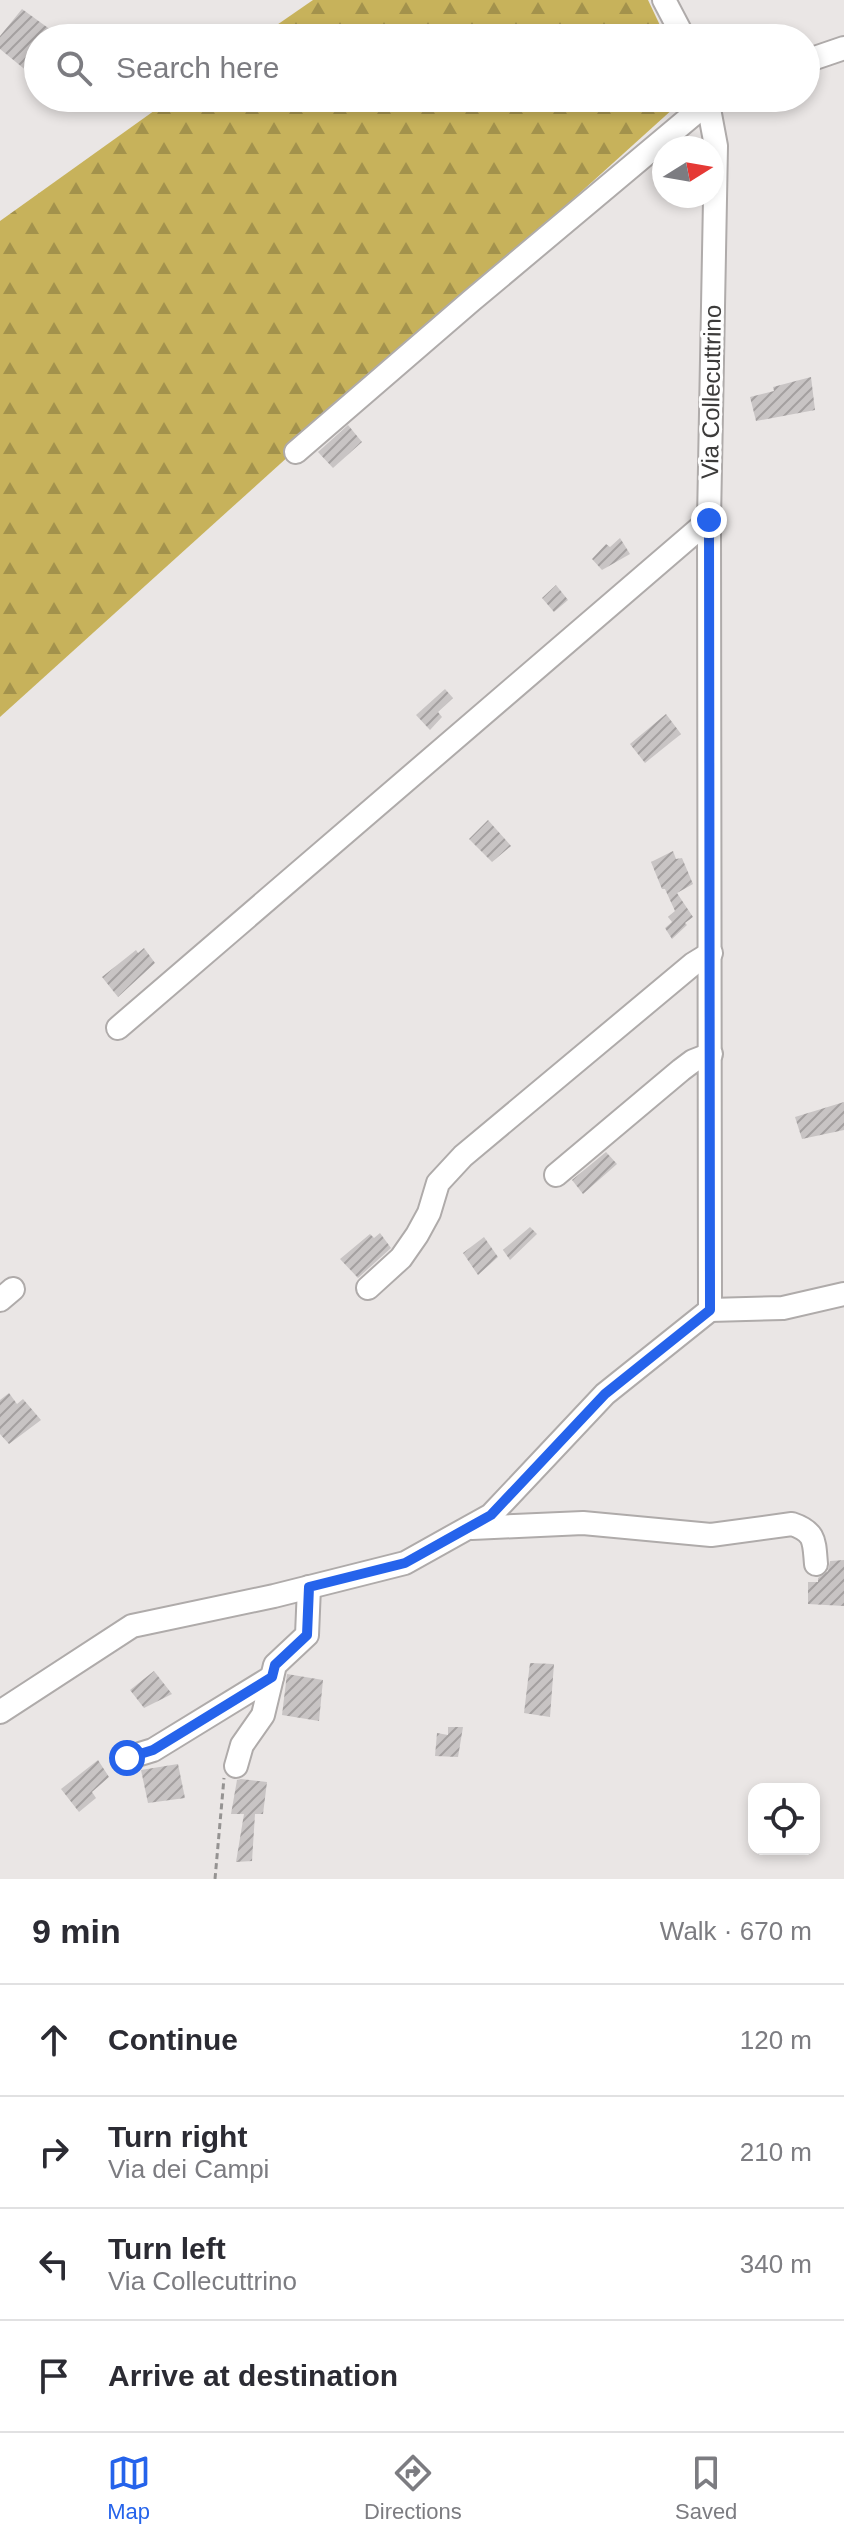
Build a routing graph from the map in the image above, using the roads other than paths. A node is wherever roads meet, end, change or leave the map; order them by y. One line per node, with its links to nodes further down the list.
1 (664, 0): 2 (street)
2 (677, 24)
3 (844, 48): 4 (street)
4 (820, 56)
5 (696, 112): 7 (street)
6 (712, 112): 8 (street, Via Collecuttrino)
7 (296, 452)
8 (709, 520): 9 (street, Via Collecuttrino); 10 (street)
9 (711, 953): 11 (street, Via Collecuttrino); 13 (street)
10 (118, 1028)
11 (711, 1054): 12 (street); 15 (street, Via Collecuttrino)
12 (556, 1175)
13 (368, 1288)
14 (844, 1294): 15 (street)
15 (710, 1310): 16 (street)
16 (467, 1528): 17 (street); 18 (street)
17 (816, 1564)
18 (309, 1587): 19 (street); 20 (street)
19 (272, 1677): 21 (street); 22 (street)
20 (0, 1712)
21 (127, 1758)
22 (230, 1771)

